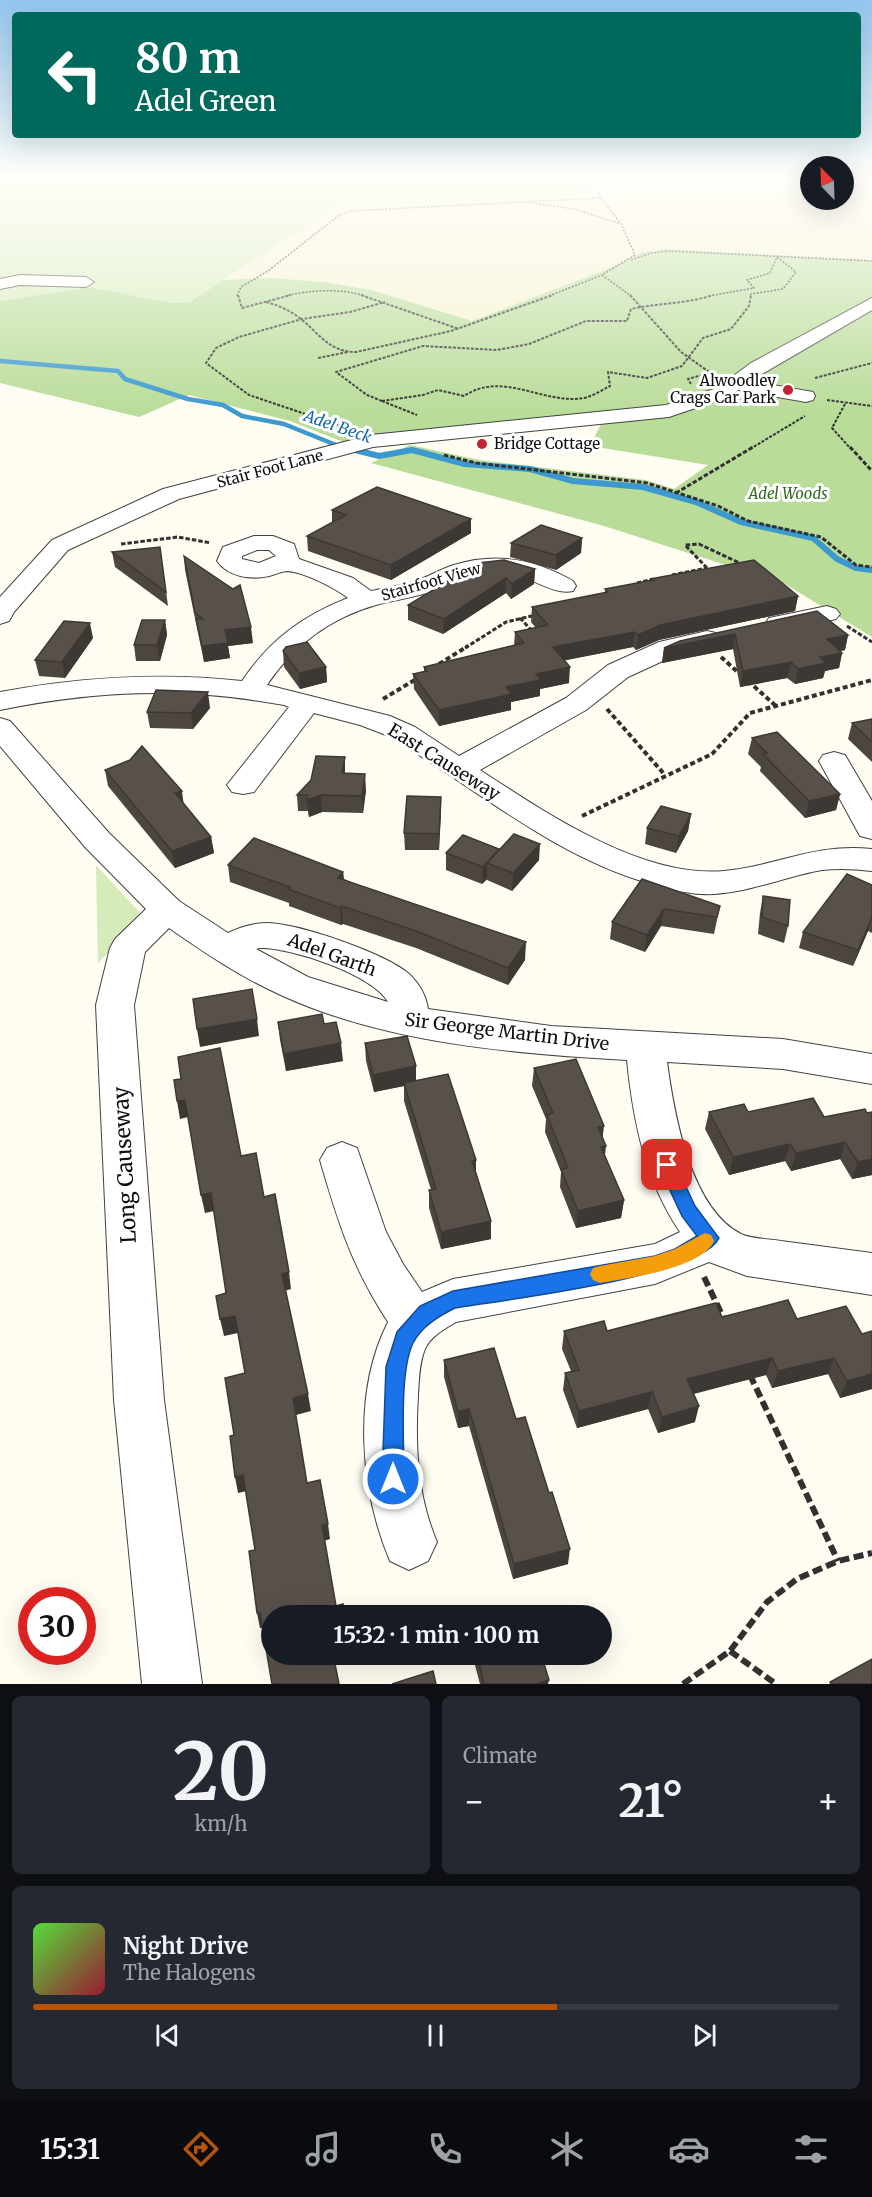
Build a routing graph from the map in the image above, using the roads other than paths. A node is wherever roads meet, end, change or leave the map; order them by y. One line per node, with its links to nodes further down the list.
1 (0, 277): 2 (street)
2 (20, 280): 3 (street); 4 (street)
3 (86, 282)
4 (0, 285)
5 (872, 303): 6 (street, Stair Foot Lane)
6 (735, 384): 7 (street); 11 (street, Stair Foot Lane)
7 (806, 396)
8 (245, 545): 10 (street)
9 (564, 586): 10 (street, Stairfoot View)
10 (366, 600): 13 (street, Stairfoot View)
11 (0, 612)
12 (827, 614): 18 (street)
13 (251, 688): 14 (street, East Causeway); 15 (street, East Causeway)
14 (0, 701)
15 (309, 702): 18 (street, East Causeway); 19 (street)
16 (0, 727): 22 (street)
17 (834, 760): 20 (street)
18 (458, 769): 21 (street, East Causeway)
19 (243, 785)
20 (872, 829)
21 (872, 860)
22 (167, 909): 23 (street, Sir George Martin Drive); 30 (street, Long Causeway)
23 (645, 1048): 24 (street, Sir George Martin Drive); 26 (street)
24 (872, 1069)
25 (342, 1160): 28 (street)
26 (700, 1244): 27 (street); 28 (street)
27 (872, 1274)
28 (416, 1324): 29 (street)
29 (409, 1542)
30 (172, 1684)

